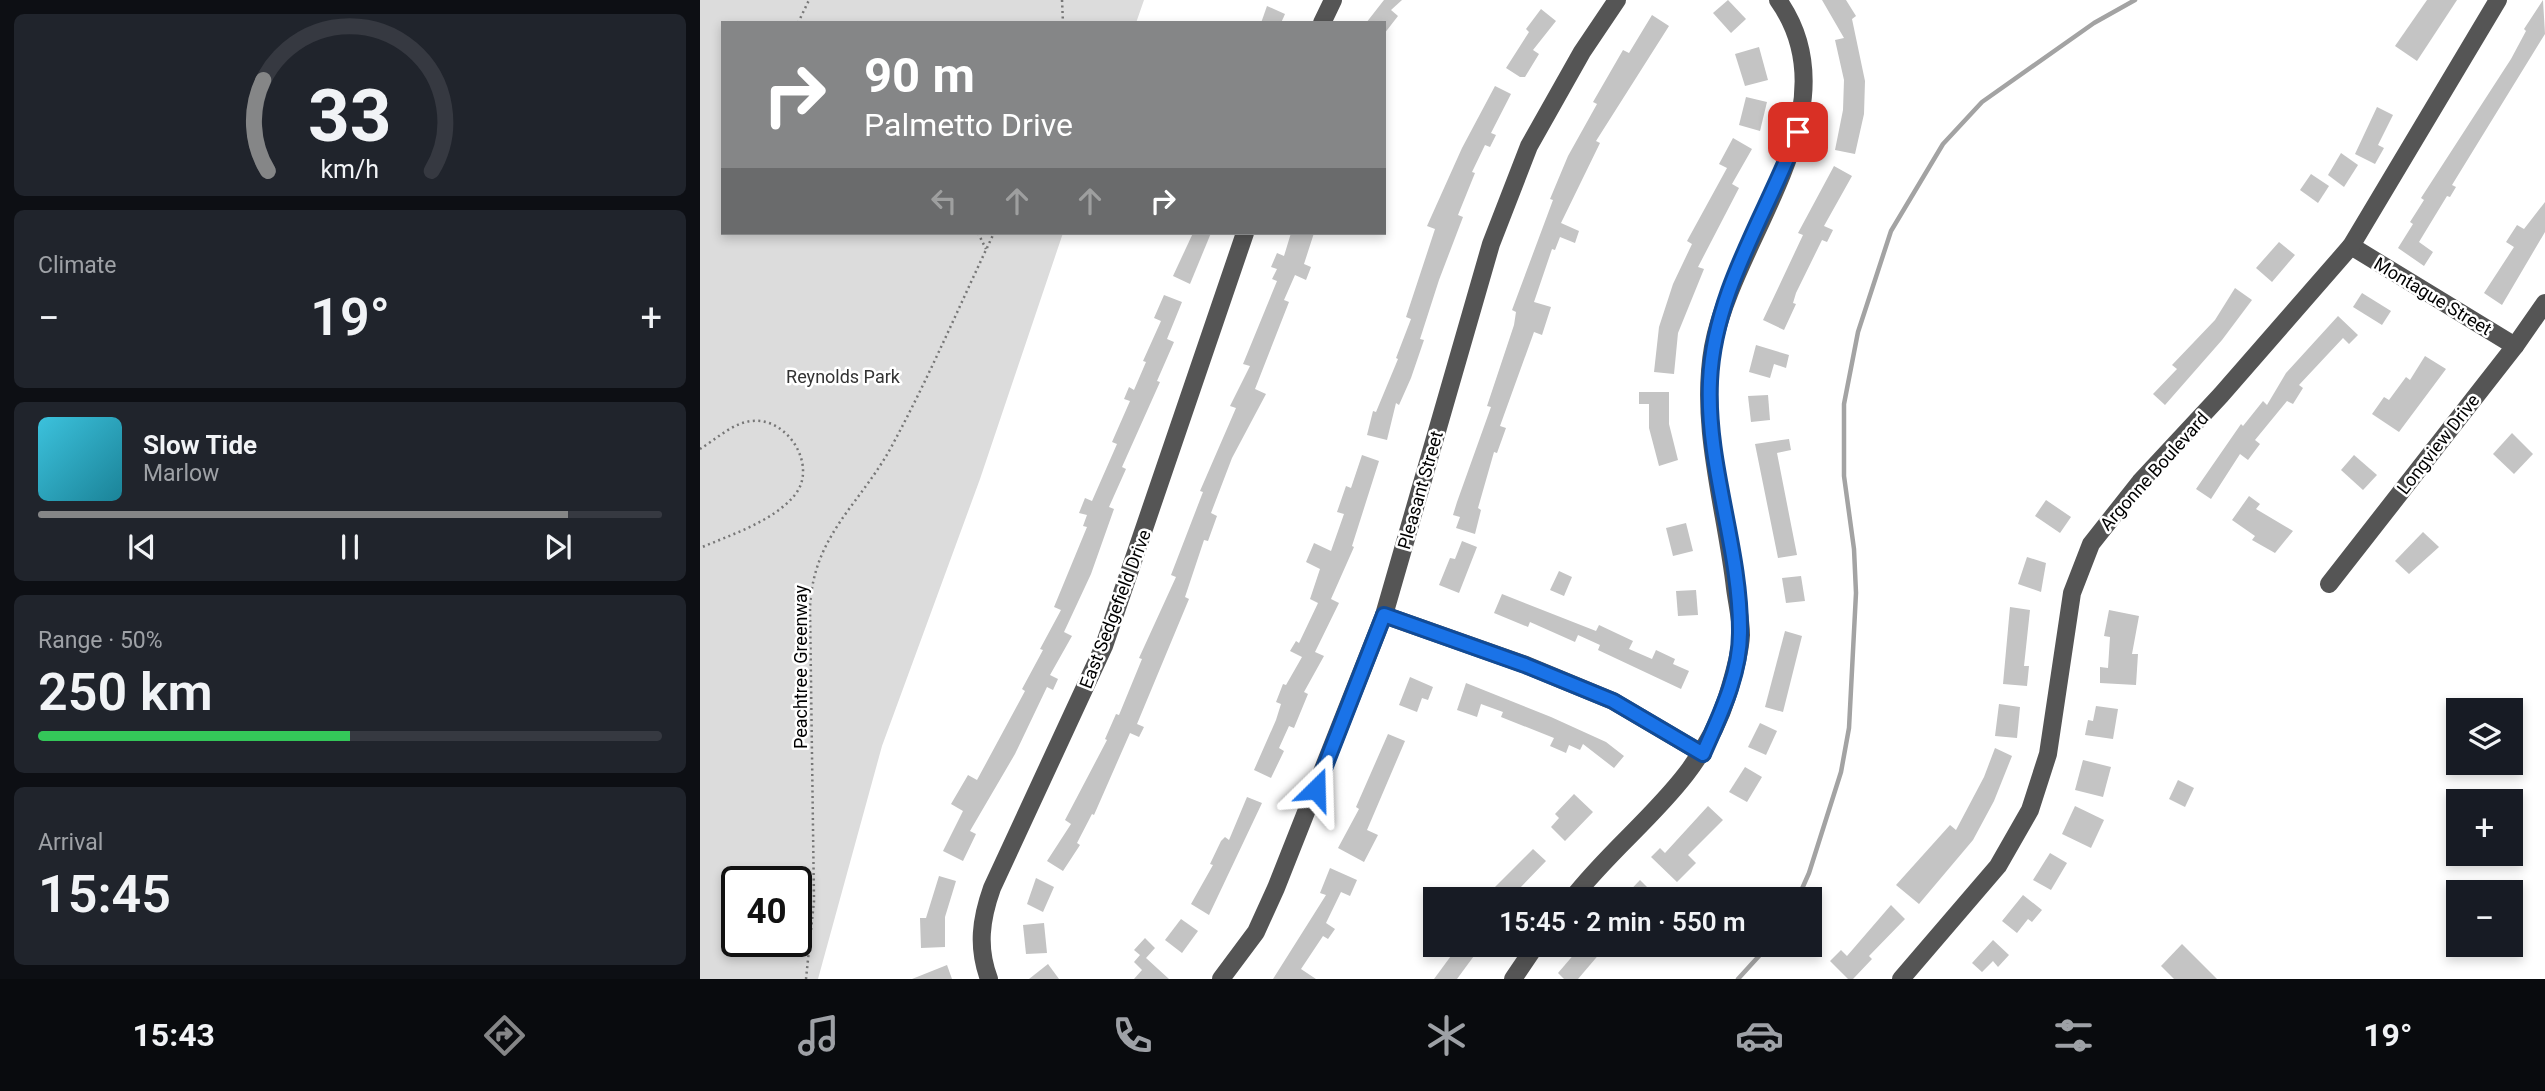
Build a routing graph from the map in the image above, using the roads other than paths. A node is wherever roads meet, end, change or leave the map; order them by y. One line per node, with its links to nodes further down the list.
1 (1333, 0): 5 (street)
2 (1617, 0): 11 (street, Pleasant Street)
3 (1778, 0): 12 (street)
4 (2498, 0): 7 (street, Argonne Boulevard)
5 (1323, 21)
6 (1244, 235): 15 (street, East Sedgefield Drive)
7 (2351, 246): 9 (street, Montague Street); 18 (street, Argonne Boulevard)
8 (2545, 303): 9 (street, Longview Drive)
9 (2515, 346): 10 (street, Longview Drive)
10 (2329, 584)
11 (1384, 615): 12 (street); 16 (street, Pleasant Street)
12 (1703, 754): 13 (street)
13 (1583, 887)
14 (1528, 957): 17 (street)
15 (989, 979)
16 (1221, 979)
17 (1513, 979)
18 (1900, 979)

